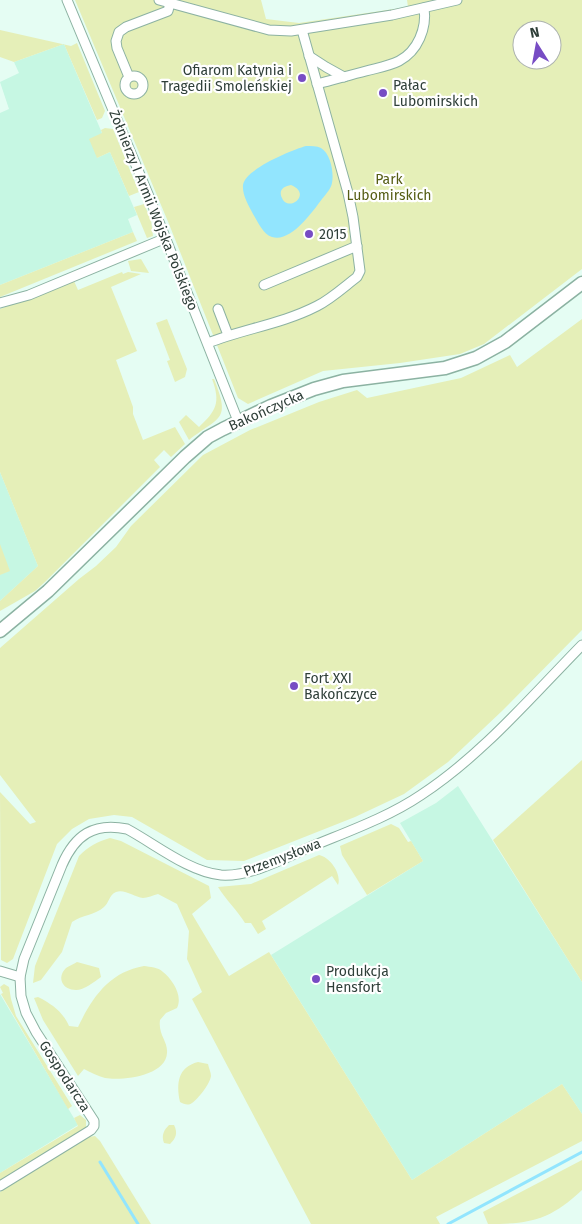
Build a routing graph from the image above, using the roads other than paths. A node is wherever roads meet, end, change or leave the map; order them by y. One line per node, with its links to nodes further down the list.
1 (67, 0): 11 (street, Żołnierzy I Armii Wojska Polskiego)
2 (159, 0): 4 (street)
3 (457, 0): 5 (street)
4 (170, 3): 6 (street); 8 (street)
5 (424, 8): 6 (street); 9 (street)
6 (302, 30): 7 (street)
7 (309, 56): 9 (street); 10 (street)
8 (129, 77)
9 (344, 77): 10 (street)
10 (317, 84): 12 (street)
11 (166, 238): 15 (street); 18 (street, Żołnierzy I Armii Wojska Polskiego)
12 (357, 246): 14 (street); 17 (street)
13 (582, 283): 19 (street, Bakończycka)
14 (264, 285)
15 (0, 303)
16 (218, 309): 17 (street)
17 (228, 335): 18 (street)
18 (208, 343): 19 (street, Żołnierzy I Armii Wojska Polskiego)
19 (238, 421): 20 (street, Bakończycka)
20 (0, 631)
21 (582, 645): 23 (street, Przemysłowa)
22 (0, 971): 23 (street)
23 (20, 977): 24 (street, Gospodarcza)
24 (0, 1186)

